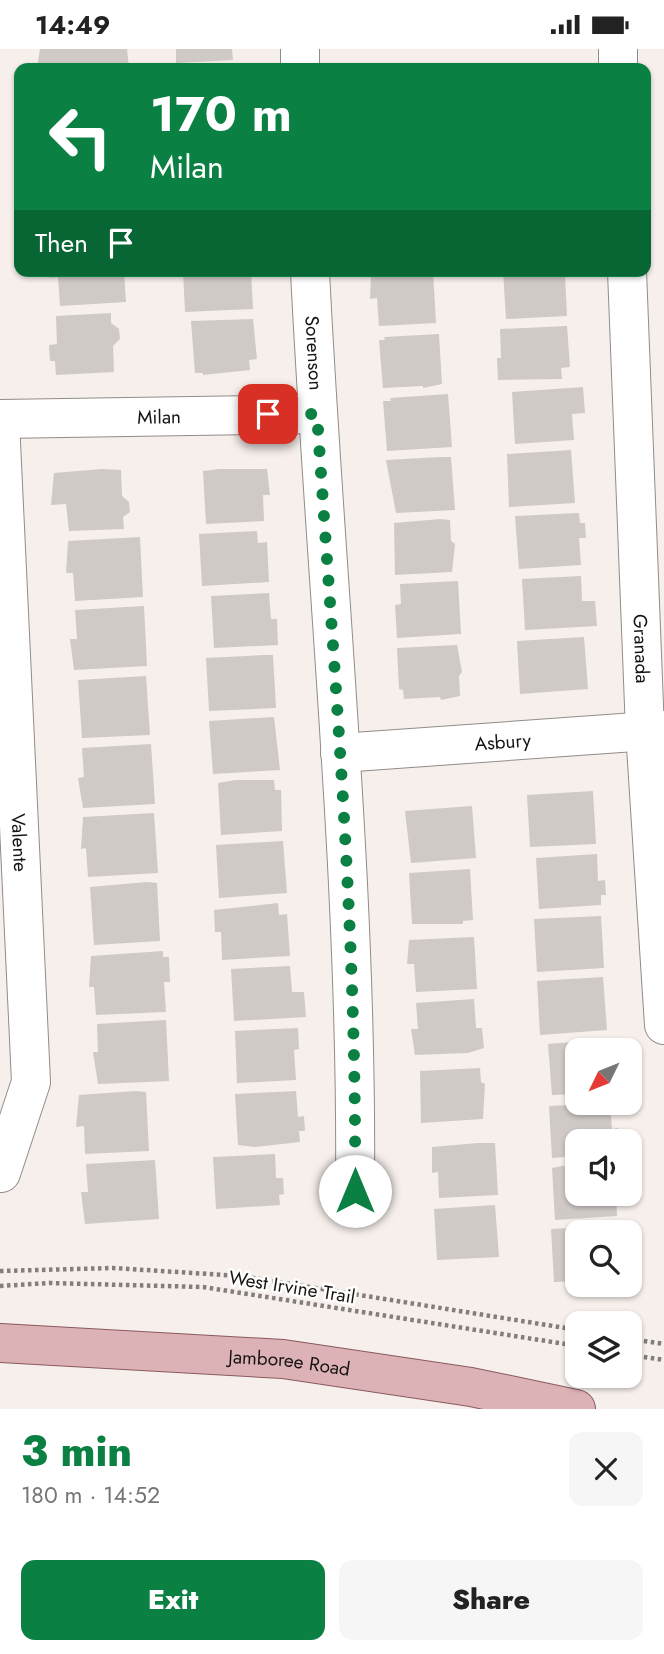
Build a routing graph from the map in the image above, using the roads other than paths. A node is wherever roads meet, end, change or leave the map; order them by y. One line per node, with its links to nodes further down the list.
1 (310, 277): 3 (street, Sorenson)
2 (627, 277): 5 (street, Granada)
3 (317, 414): 4 (street, Milan); 6 (street, Sorenson)
4 (0, 420): 8 (street, Valente)
5 (655, 730): 6 (street, Asbury); 7 (street, Granada)
6 (341, 753): 9 (street, Sorenson)
7 (664, 1025)
8 (1, 1173)
9 (355, 1191)
10 (0, 1343): 11 (main road, Jamboree Road)
11 (576, 1409)

